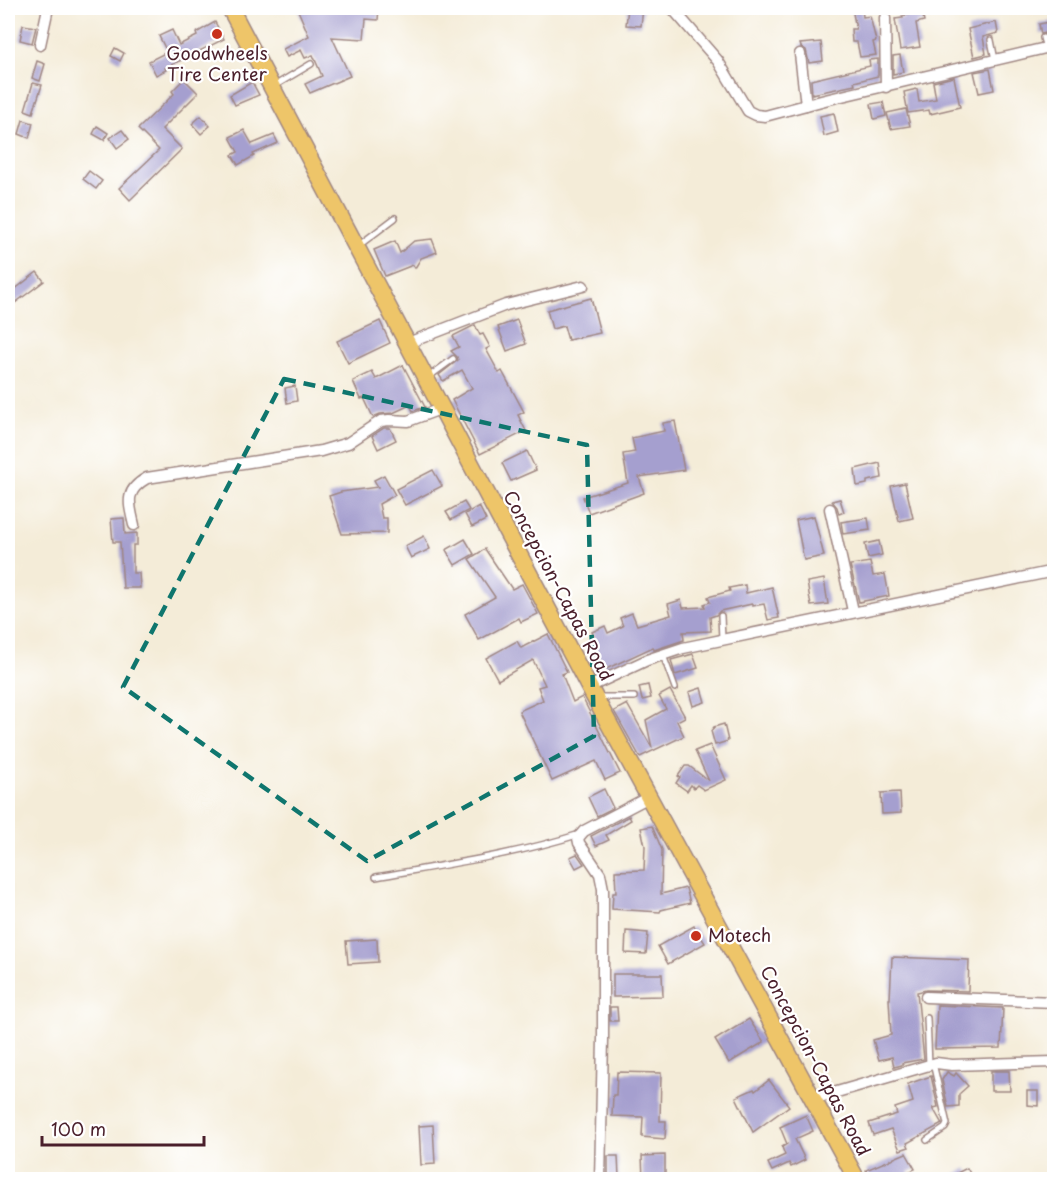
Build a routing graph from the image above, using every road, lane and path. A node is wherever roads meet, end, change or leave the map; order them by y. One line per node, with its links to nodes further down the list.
1 (48, 8): 7 (street)
2 (230, 8): 11 (main road, Concepcion-Capas Road)
3 (672, 8): 13 (street)
4 (885, 18): 12 (street)
5 (991, 40): 9 (lane)
6 (1048, 44): 9 (street)
7 (40, 45)
8 (800, 54): 13 (street)
9 (995, 60): 12 (street)
10 (311, 64): 11 (lane)
11 (272, 87): 15 (main road, Concepcion-Capas Road)
12 (886, 87): 13 (street)
13 (806, 105)
14 (395, 218): 15 (lane)
15 (357, 247): 17 (main road, Concepcion-Capas Road)
16 (584, 286): 17 (street)
17 (408, 343): 19 (main road, Concepcion-Capas Road)
18 (453, 359): 19 (lane)
19 (427, 378): 20 (main road, Concepcion-Capas Road)
20 (443, 408): 22 (street); 29 (main road, Concepcion-Capas Road)
21 (830, 509): 24 (street)
22 (134, 525)
23 (1054, 571): 24 (street)
24 (853, 612): 26 (street)
25 (721, 616): 26 (lane)
26 (722, 639): 27 (street)
27 (662, 654): 28 (lane); 29 (street)
28 (675, 688)
29 (592, 692): 30 (lane); 31 (main road, Concepcion-Capas Road)
30 (634, 697)
31 (649, 797): 32 (street); 39 (main road, Concepcion-Capas Road)
32 (580, 834): 33 (lane); 41 (street)
33 (376, 877)
34 (926, 997): 35 (street)
35 (1054, 1002)
36 (927, 1018): 38 (lane)
37 (1054, 1062): 38 (street)
38 (931, 1064): 39 (street); 40 (lane)
39 (813, 1099): 42 (main road, Concepcion-Capas Road)
40 (927, 1140)
41 (600, 1179)
42 (857, 1179)

